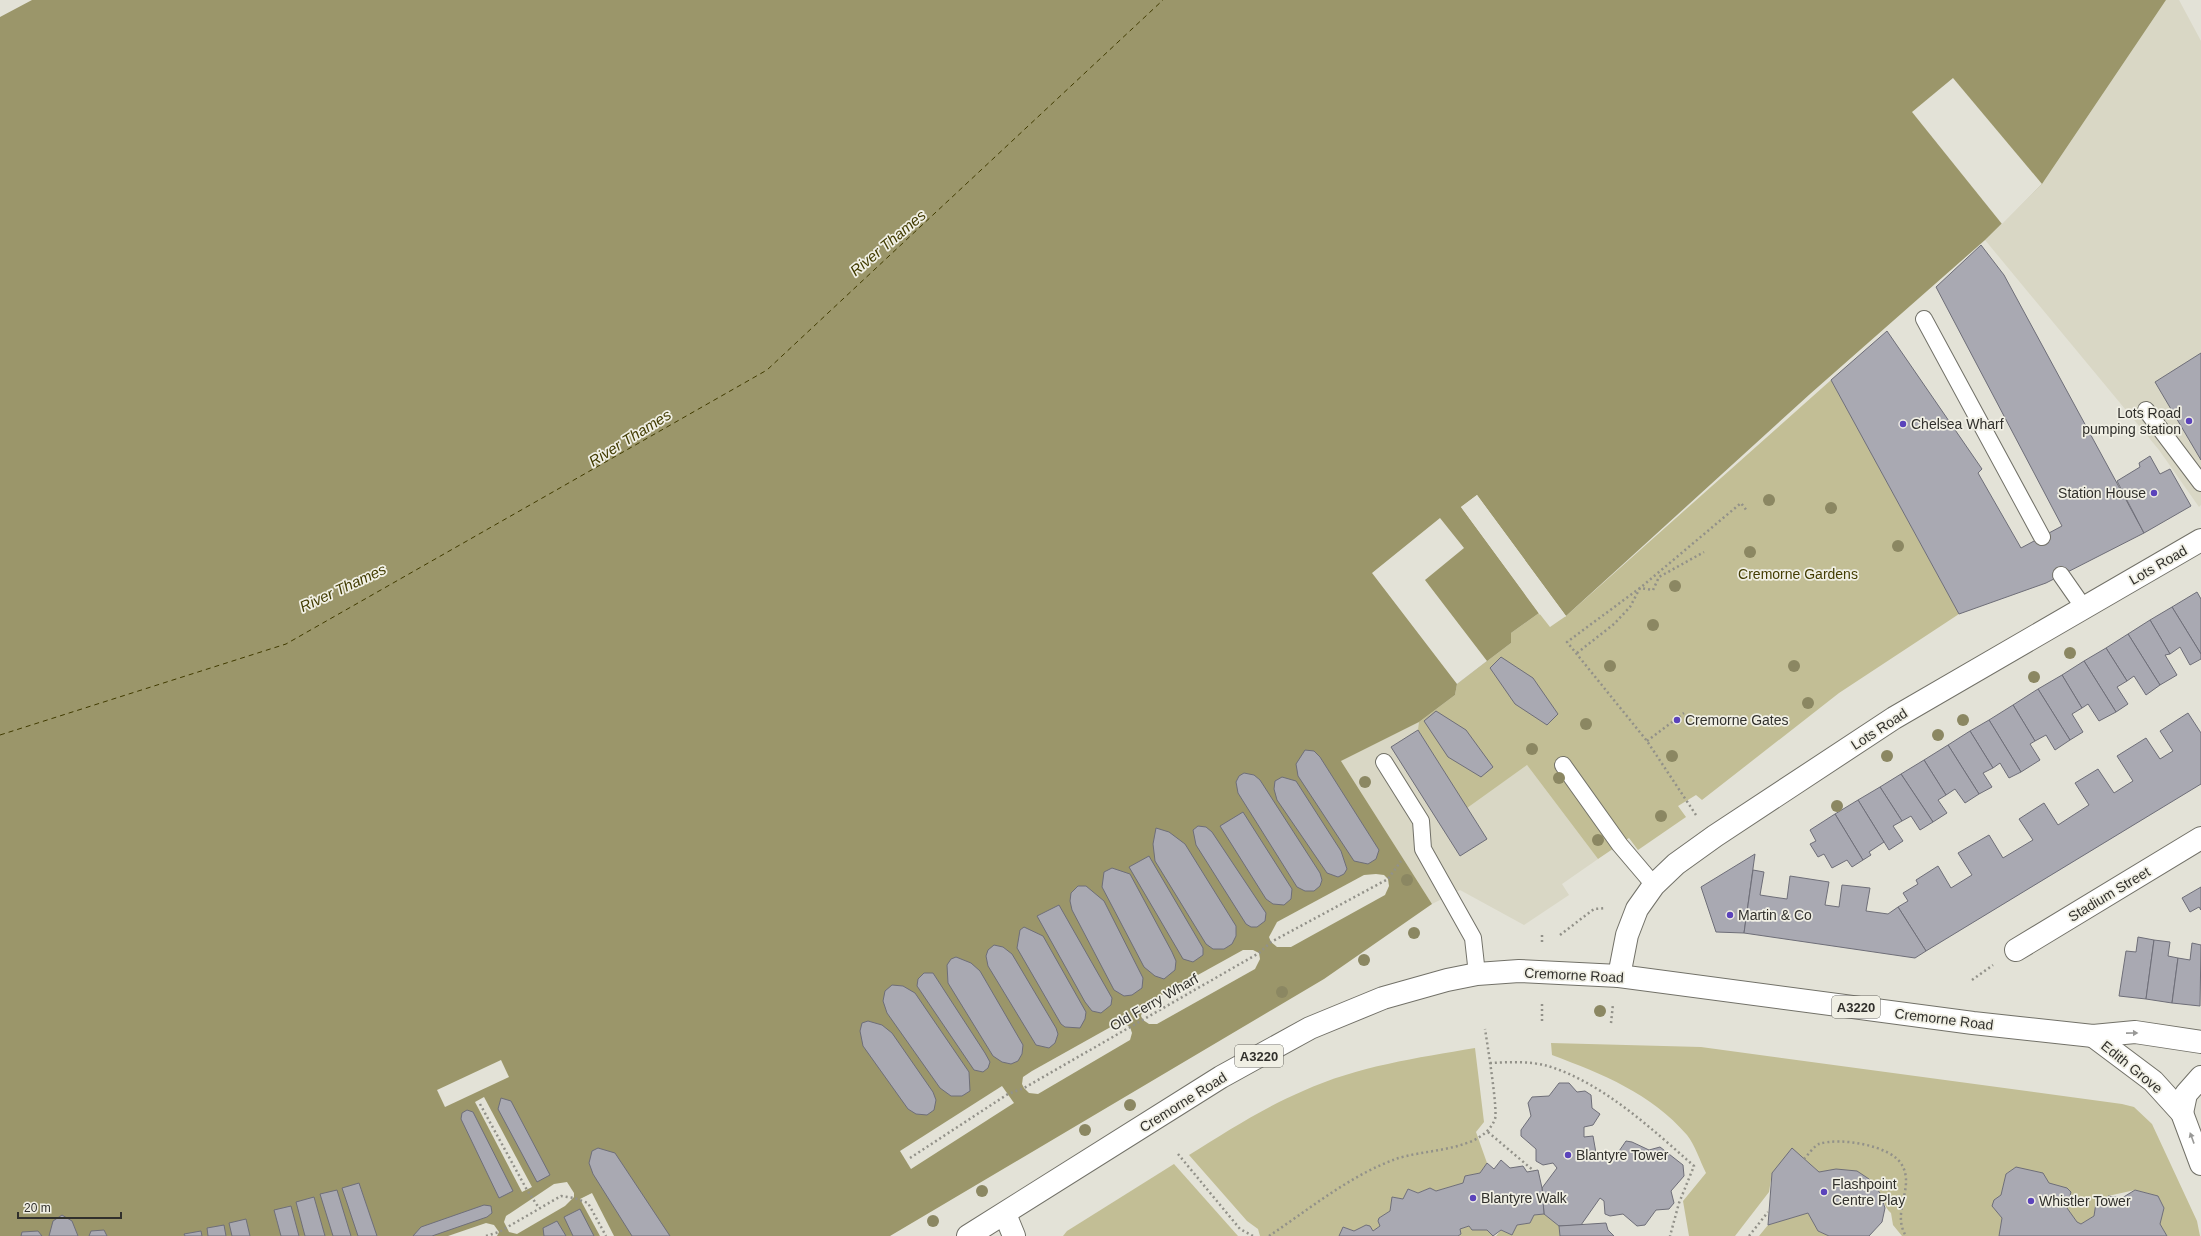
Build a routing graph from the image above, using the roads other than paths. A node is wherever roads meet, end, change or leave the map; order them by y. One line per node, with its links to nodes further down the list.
1 (1924, 319): 4 (lane)
2 (2146, 410): 3 (lane)
3 (2201, 483)
4 (2042, 537)
5 (2201, 540): 7 (main road, Lots Road)
6 (2061, 575): 7 (lane)
7 (2084, 608): 11 (main road, Lots Road)
8 (1384, 762): 13 (lane)
9 (1563, 766): 11 (lane)
10 (2201, 838): 12 (main road, Stadium Street)
11 (1648, 893): 14 (main road, Lots Road)
12 (2016, 950)
13 (1477, 974): 14 (main road, Cremorne Road / A3220); 20 (main road, Cremorne Road / A3220)
14 (1619, 976): 15 (main road, Cremorne Road / A3220)
15 (2093, 1036): 16 (main road, Cremorne Road / A3220, one-way to 16); 18 (main road, Edith Grove)
16 (2201, 1042)
17 (2201, 1077): 18 (main road)
18 (2182, 1112): 19 (main road, Edith Grove, one-way to 18)
19 (2201, 1164)
20 (1005, 1214): 21 (main road, A3220); 22 (main road)
21 (968, 1236)
22 (1014, 1236)

